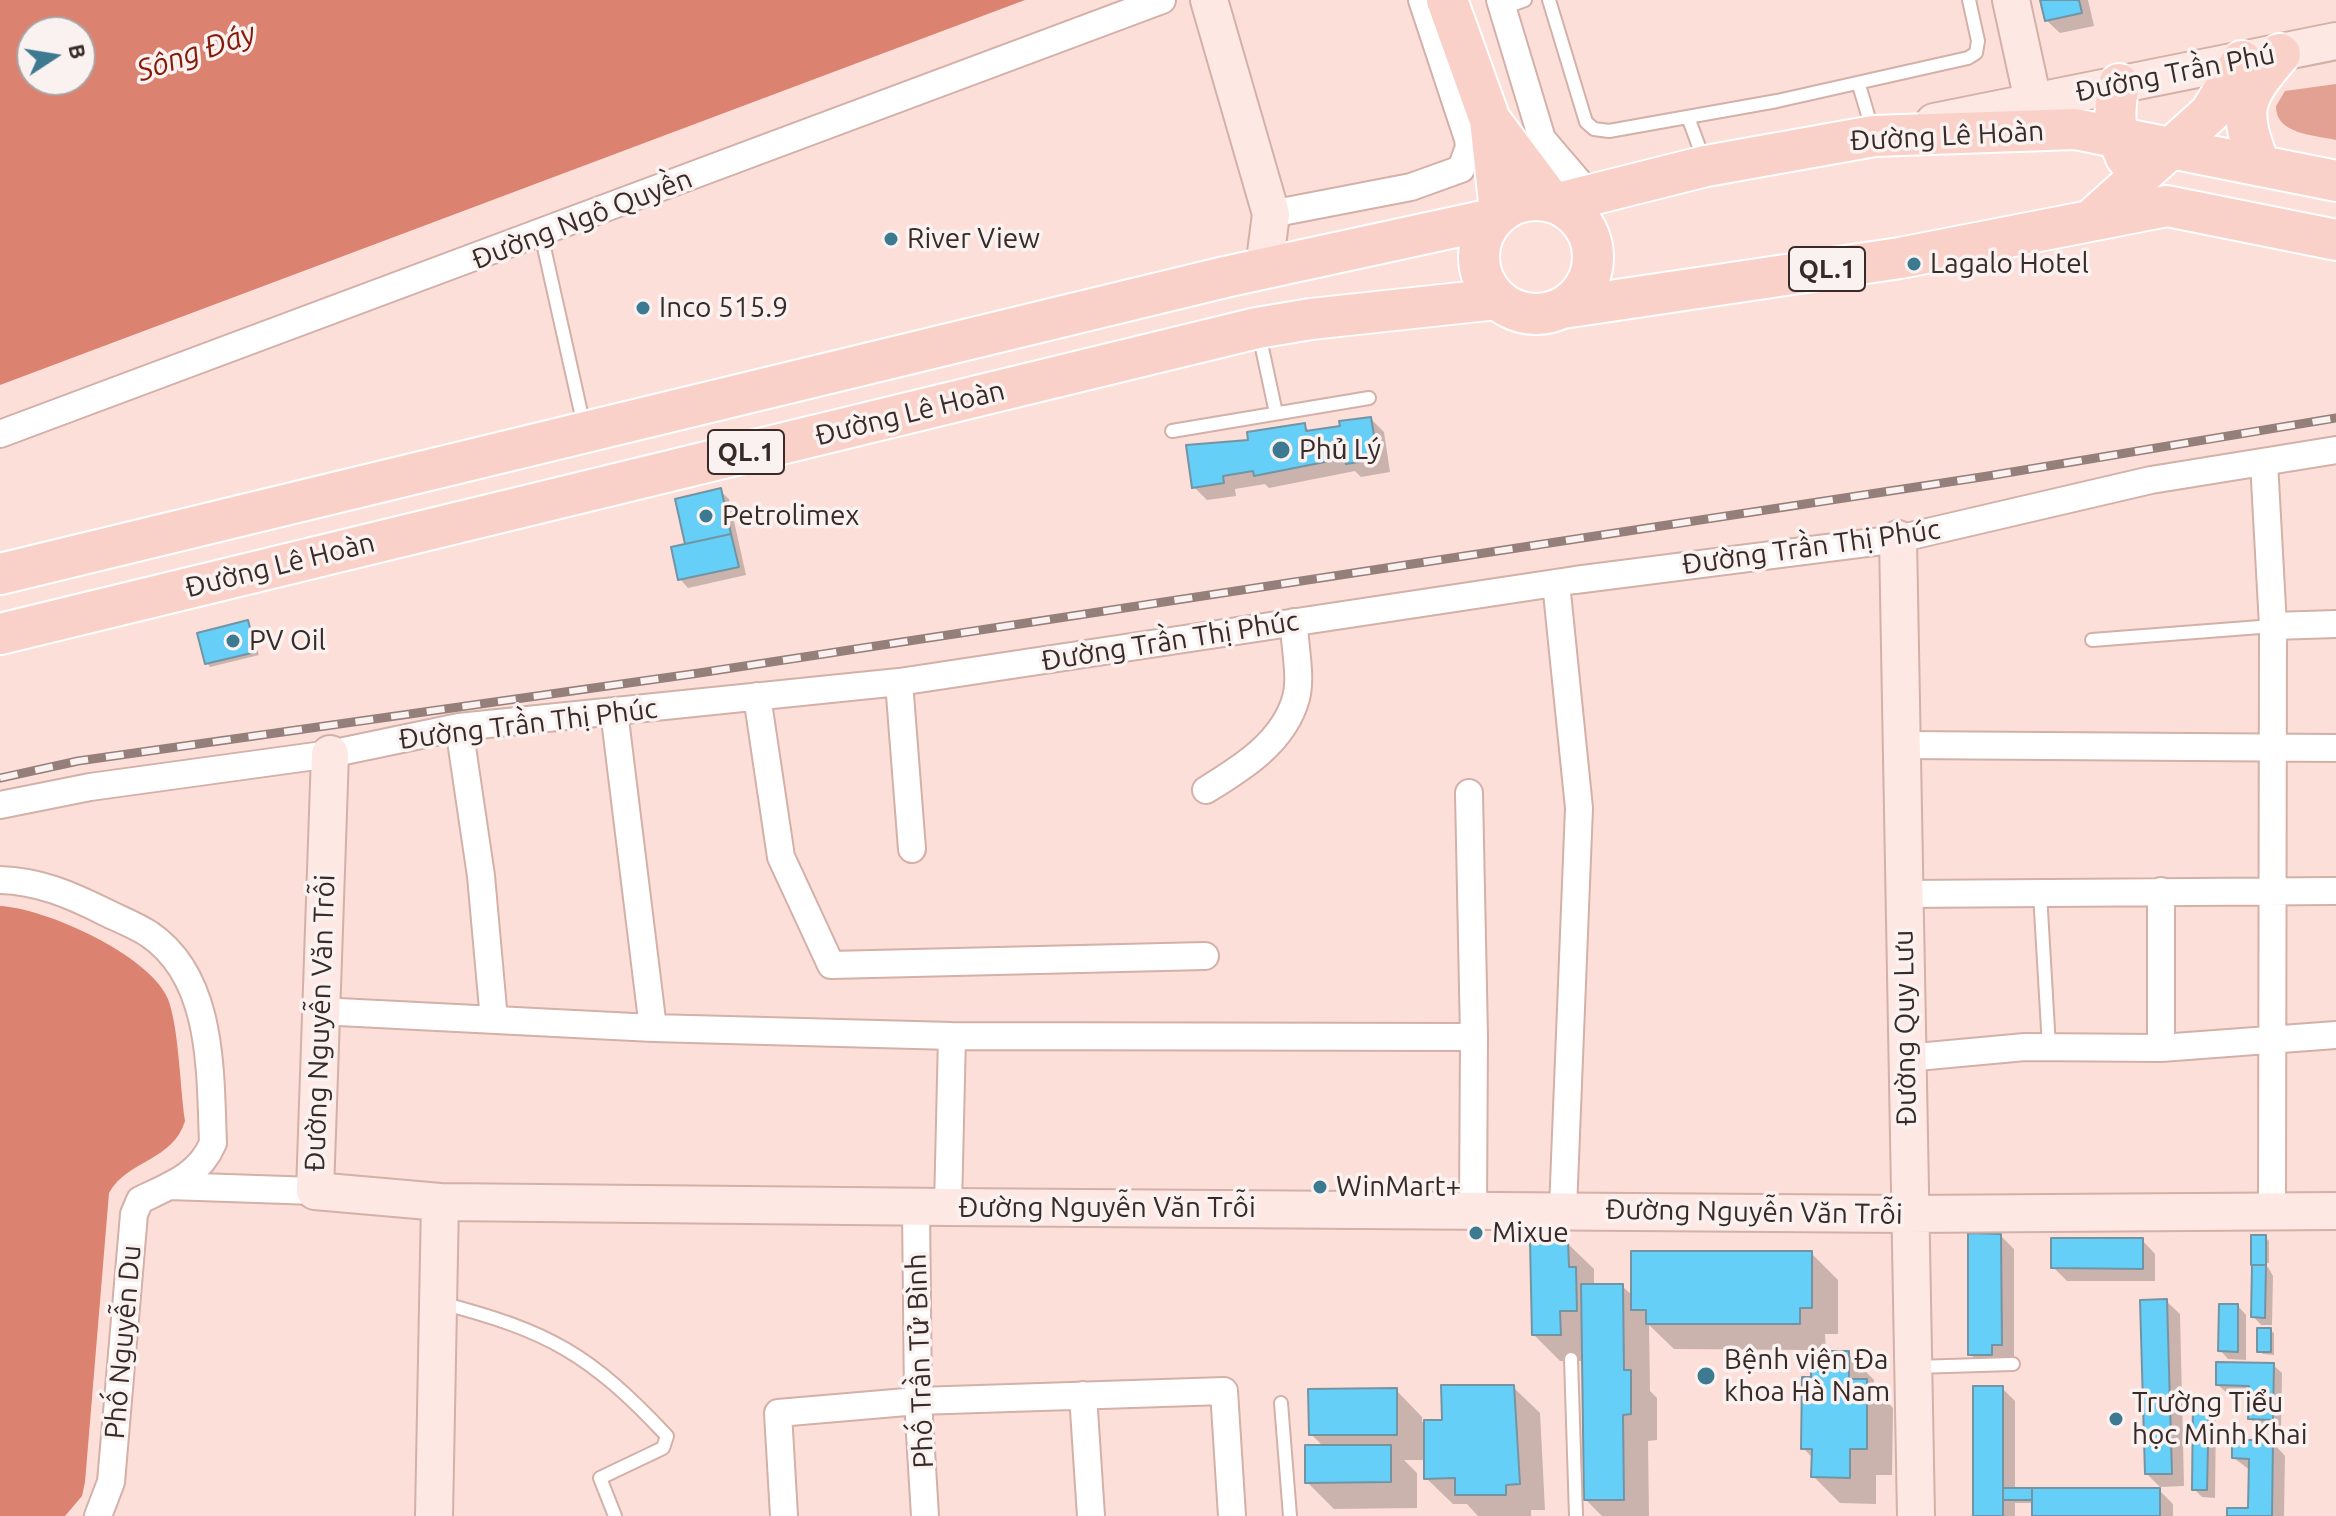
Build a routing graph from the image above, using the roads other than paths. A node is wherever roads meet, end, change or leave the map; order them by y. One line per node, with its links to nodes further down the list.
1 (1162, 0): 27 (street, Đường Ngô Quyền)
2 (1209, 0): 24 (street)
3 (1549, 0): 13 (lane)
4 (1969, 0): 11 (lane)
5 (2011, 0): 12 (street)
6 (1440, 3): 14 (main road); 24 (street)
7 (1509, 3): 22 (street)
8 (2336, 41): 9 (street, Đường Trần Phú)
9 (2261, 57): 10 (street, Đường Trần Phú); 17 (main road); 19 (main road)
10 (2119, 84): 12 (street, Đường Trần Phú); 15 (main road)
11 (1859, 85): 13 (lane); 16 (lane)
12 (2033, 101): 16 (street, Đường Trần Phú)
13 (1688, 117): 18 (lane)
14 (1490, 120): 22 (main road); 25 (main road)
15 (2116, 135): 16 (main road, Đường Lê Hoàn); 17 (main road, Đường Lê Hoàn); 20 (main road)
16 (1874, 136): 18 (main road, Đường Lê Hoàn)
17 (2168, 148): 19 (main road, Đường Lê Hoàn); 20 (main road)
18 (1706, 166): 22 (main road, Đường Lê Hoàn)
19 (2260, 166): 21 (main road, Đường Lê Hoàn)
20 (2136, 178): 23 (main road); 26 (main road)
21 (2336, 181)
22 (1566, 199): 25 (main road); 32 (main road)
23 (2167, 206): 26 (main road, QL.1); 28 (main road, QL.1)
24 (1271, 214): 29 (street)
25 (1496, 215): 29 (main road, Đường Lê Hoàn / QL.1); 31 (main road)
26 (2090, 221): 32 (main road, QL.1)
27 (541, 234): 37 (lane); 39 (street, Đường Ngô Quyền)
28 (2336, 240)
29 (1264, 268): 30 (main road, Đường Lê Hoàn / QL.1)
30 (1225, 277): 33 (main road); 35 (main road, Đường Lê Hoàn / QL.1)
31 (1497, 299): 32 (main road); 33 (main road, Đường Lê Hoàn / QL.1)
32 (1563, 308)
33 (1247, 331): 36 (lane); 42 (main road, Đường Lê Hoàn / QL.1)
34 (1369, 398): 36 (lane)
35 (690, 407): 37 (main road, Đường Lê Hoàn / QL.1); 42 (main road)
36 (1276, 413): 38 (lane)
37 (585, 430): 43 (main road, Đường Lê Hoàn / QL.1)
38 (1172, 431)
39 (0, 434)
40 (2336, 450): 41 (street, Đường Trần Thị Phúc)
41 (2264, 462): 44 (street, Đường Trần Thị Phúc); 50 (street)
42 (701, 463): 47 (main road, Đường Lê Hoàn / QL.1)
43 (173, 531): 45 (main road, Đường Lê Hoàn / QL.1); 47 (main road)
44 (1898, 539): 46 (street, Đường Trần Thị Phúc); 57 (street, Đường Quy Lưu)
45 (0, 574)
46 (1556, 583): 48 (street, Đường Trần Thị Phúc); 87 (street)
47 (186, 588): 51 (main road, Đường Lê Hoàn / QL.1)
48 (1294, 622): 53 (street, Đường Trần Thị Phúc); 61 (street)
49 (2336, 624): 50 (street)
50 (2273, 626): 52 (lane); 58 (street)
51 (0, 634)
52 (2092, 640)
53 (899, 682): 54 (street, Đường Trần Thị Phúc); 64 (street)
54 (757, 696): 55 (street, Đường Trần Thị Phúc); 71 (street)
55 (614, 711): 56 (street, Đường Trần Thị Phúc); 74 (street)
56 (459, 727): 60 (street, Đường Trần Thị Phúc); 73 (street)
57 (1901, 745): 58 (street); 70 (street, Đường Quy Lưu)
58 (2273, 748): 59 (street); 66 (street)
59 (2336, 748)
60 (330, 754): 63 (street, Đường Trần Thị Phúc); 72 (street, Đường Nguyễn Văn Trỗi)
61 (1206, 790)
62 (1469, 793): 77 (street)
63 (0, 805)
64 (912, 849)
65 (0, 880): 82 (street, Phố Nguyễn Du)
66 (2272, 890): 67 (street); 68 (street); 78 (street)
67 (2161, 891): 69 (street); 80 (street)
68 (2336, 891)
69 (2040, 893): 70 (street); 79 (lane)
70 (1903, 894): 81 (street, Đường Quy Lưu)
71 (1205, 956)
72 (319, 1011): 73 (street); 83 (street, Đường Nguyễn Văn Trỗi)
73 (494, 1020): 74 (street)
74 (653, 1028): 76 (street)
75 (2336, 1035): 78 (street)
76 (952, 1036): 77 (street); 85 (street, Phố Trần Tử Bình)
77 (1474, 1037): 86 (street)
78 (2272, 1042): 80 (street); 88 (street)
79 (2049, 1047): 80 (street); 81 (street)
80 (2161, 1048)
81 (1906, 1058): 90 (street, Đường Quy Lưu)
82 (169, 1186): 83 (street); 98 (street, Phố Nguyễn Du)
83 (315, 1191): 84 (street, Đường Nguyễn Văn Trỗi)
84 (440, 1202): 85 (street, Đường Nguyễn Văn Trỗi); 91 (street)
85 (932, 1207): 86 (street, Đường Nguyễn Văn Trỗi); 96 (street, Phố Trần Tử Bình)
86 (1473, 1209): 87 (street, Đường Nguyễn Văn Trỗi)
87 (1563, 1209): 90 (street, Đường Nguyễn Văn Trỗi)
88 (2272, 1211): 89 (street, Đường Nguyễn Văn Trỗi); 90 (street, Đường Nguyễn Văn Trỗi)
89 (2336, 1211)
90 (1908, 1214): 94 (street, Đường Quy Lưu)
91 (438, 1302): 99 (street); 100 (lane)
92 (1571, 1359): 106 (lane)
93 (2013, 1364): 94 (lane)
94 (1912, 1367): 107 (street, Đường Quy Lưu)
95 (1083, 1395): 96 (street); 103 (street); 104 (street)
96 (918, 1401): 101 (street); 102 (street, Phố Trần Tử Bình)
97 (1281, 1403): 105 (lane)
98 (98, 1516)
99 (434, 1516)
100 (615, 1516)
101 (784, 1516)
102 (925, 1516)
103 (1091, 1516)
104 (1232, 1516)
105 (1290, 1516)
106 (1576, 1516)
107 (1916, 1516)

